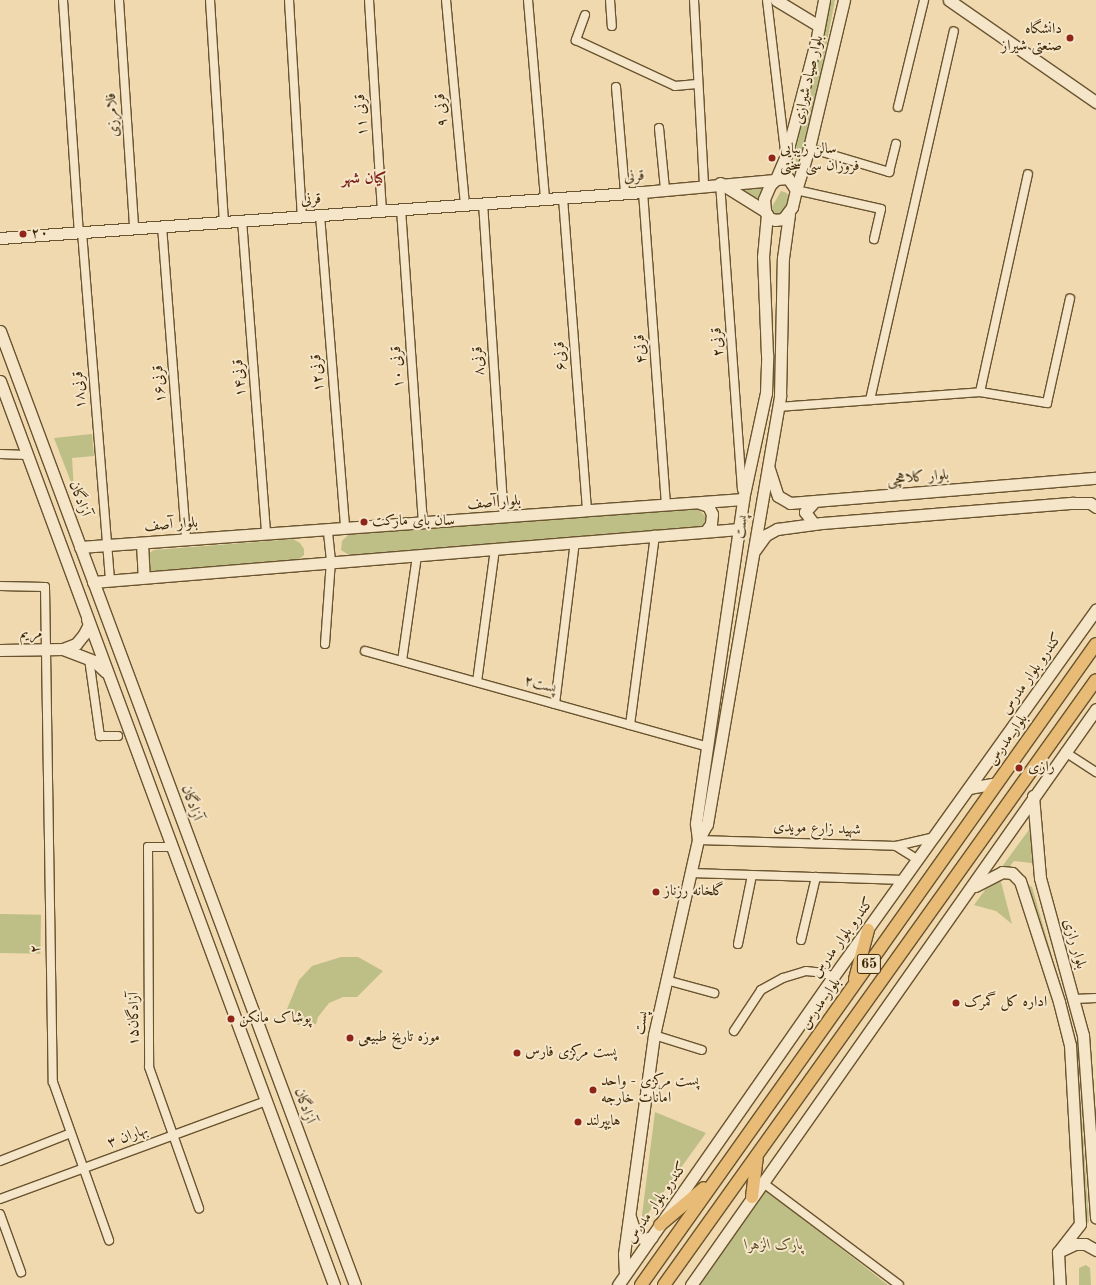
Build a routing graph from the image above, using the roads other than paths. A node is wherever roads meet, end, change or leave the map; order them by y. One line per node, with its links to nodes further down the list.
1 (64, 0): 51 (street, قرنی۱۸)
2 (120, 0): 50 (street, فلامرزی)
3 (210, 0): 48 (street)
4 (289, 0): 46 (street)
5 (369, 0): 42 (street, قرنی ۱۱)
6 (446, 0): 40 (street, قرنی ۹)
7 (528, 0): 38 (street)
8 (610, 0): 17 (street)
9 (694, 0): 20 (street)
10 (767, 0): 27 (street)
11 (776, 0): 18 (main road)
12 (824, 0): 18 (main road, بلوار صیاد شیرازی)
13 (924, 0): 23 (street)
14 (845, 1): 26 (main road, بلوار صیاد شیرازی)
15 (949, 1): 22 (main road)
16 (586, 16): 20 (street)
17 (612, 26)
18 (819, 26): 27 (main road, بلوار صیاد شیرازی)
19 (954, 31): 62 (street)
20 (697, 84): 32 (street)
21 (616, 87): 36 (street)
22 (1096, 102)
23 (898, 107)
24 (659, 128): 33 (street)
25 (896, 144): 26 (street)
26 (809, 148): 28 (main road, بلوار صیاد شیرازی)
27 (786, 156): 28 (main road); 30 (main road, بلوار صیاد شیرازی)
28 (804, 162): 34 (main road, بلوار صیاد شیرازی)
29 (1028, 174): 61 (street)
30 (775, 179): 31 (main road, قرنی); 34 (main road); 43 (main road)
31 (720, 183): 32 (main road, قرنی); 43 (main road); 68 (street, قرنی۲)
32 (704, 184): 33 (main road, قرنی)
33 (665, 189): 35 (main road, قرنی)
34 (796, 190): 44 (main road); 54 (street)
35 (643, 192): 36 (main road, قرنی); 71 (street, قرنی۴)
36 (625, 193): 37 (main road, قرنی)
37 (563, 198): 38 (main road, قرنی); 73 (street, قرنی۶)
38 (545, 199): 39 (main road, قرنی)
39 (483, 203): 40 (main road, قرنی); 74 (street, قرنی۸)
40 (465, 204): 41 (main road, قرنی)
41 (401, 209): 42 (main road, قرنی); 75 (street, ۱۰ قرنی)
42 (382, 210): 45 (main road, قرنی)
43 (766, 212): 44 (main road); 56 (main road, پست)
44 (789, 214): 57 (main road, پست)
45 (320, 215): 46 (main road, قرنی); 77 (street, قرنی۱۲)
46 (302, 216): 47 (main road, قرنی)
47 (242, 220): 48 (main road, قرنی); 81 (street, قرنی۱۴)
48 (224, 222): 49 (main road, قرنی)
49 (162, 226): 50 (main road, قرنی); 83 (street, قرنی۱۶)
50 (134, 228): 51 (main road, قرنی)
51 (81, 232): 52 (main road, قرنی); 86 (street, قرنی۱۸)
52 (12, 237): 53 (main road, قرنی); 55 (main road)
53 (0, 238)
54 (874, 239)
55 (0, 247)
56 (763, 257): 57 (main road); 68 (main road, پست)
57 (783, 258): 63 (main road, پست)
58 (1070, 298): 61 (street)
59 (0, 331): 87 (main road, آزادگان)
60 (0, 381): 65 (main road)
61 (980, 392): 62 (street)
62 (870, 400): 63 (street)
63 (778, 407): 66 (main road, پست)
64 (0, 454): 65 (street)
65 (27, 455): 99 (main road)
66 (768, 464): 70 (main road, بلوار کلاهچی); 89 (main road, پست)
67 (1096, 478): 70 (main road, بلوار کلاهچی)
68 (743, 499): 69 (main road, بلوار آصف); 78 (main road, پست)
69 (700, 503): 71 (main road, بلوار آصف); 80 (main road)
70 (813, 503): 76 (main road)
71 (666, 505): 73 (main road, بلوار آصف)
72 (1096, 506): 76 (main road)
73 (587, 511): 74 (main road, بلوار آصف)
74 (504, 517): 75 (main road, بلوار آصف)
75 (423, 523): 77 (main road, بلوار آصف)
76 (814, 524): 89 (main road)
77 (345, 529): 79 (main road, بلوار آصف)
78 (739, 529): 80 (main road); 96 (main road, پست)
79 (328, 530): 81 (main road, بلوار آصف); 91 (street)
80 (706, 531): 82 (main road)
81 (266, 533): 83 (main road, بلوار آصف)
82 (655, 535): 84 (main road); 113 (street)
83 (186, 539): 85 (main road, بلوار آصف)
84 (575, 542): 88 (main road); 111 (street)
85 (142, 543): 86 (main road, بلوار آصف); 92 (main road)
86 (105, 546): 87 (main road, بلوار آصف); 93 (street, قرنی۱۸)
87 (80, 547): 94 (main road, آزادگان)
88 (495, 548): 90 (main road); 110 (street)
89 (754, 550): 97 (main road, پست)
90 (417, 555): 91 (main road); 107 (street)
91 (331, 561): 92 (main road); 100 (street)
92 (144, 578): 93 (main road)
93 (110, 580): 94 (main road)
94 (93, 582): 131 (main road, آزادگان)
95 (0, 586): 102 (street, ۲)
96 (728, 603): 97 (main road); 115 (main road, پست)
97 (746, 606): 115 (main road, پست)
98 (1096, 610): 119 (main road, کندرو بلوار مدرس)
99 (86, 614): 103 (main road); 108 (main road)
100 (325, 644)
101 (1096, 644): 118 (main road, بلوار مدرس / 65)
102 (45, 649): 103 (main road, مریم); 104 (main road, مریم); 146 (street, ۲)
103 (63, 649): 106 (main road)
104 (0, 650)
105 (365, 651): 107 (street, پست۲)
106 (89, 659): 108 (main road); 114 (street)
107 (402, 661): 110 (street, پست۲)
108 (110, 679): 124 (main road)
109 (1096, 680): 148 (main road, 65)
110 (477, 682): 111 (street, پست۲)
111 (554, 704): 113 (street, پست۲)
112 (1096, 709): 116 (main road)
113 (630, 725): 115 (street, پست۲)
114 (118, 736)
115 (714, 748): 122 (main road, پست)
116 (1065, 752): 117 (street); 120 (main road)
117 (1096, 772)
118 (997, 783): 119 (main road); 138 (main road, بلوار مدرس / 65)
119 (969, 788): 121 (main road, کندرو بلوار مدرس)
120 (1033, 796): 130 (main road); 141 (main road, بلوار رازی)
121 (935, 836): 123 (street, شهید زارع مویدی); 125 (main road, کندرو بلوار مدرس)
122 (698, 840): 123 (street, شهید زارع مویدی); 126 (main road, پست)
123 (896, 846): 125 (street)
124 (172, 847): 132 (main road); 147 (street, آزادگان۱۵)
125 (918, 860): 129 (main road, کندرو بلوار مدرس)
126 (691, 873): 127 (street); 137 (main road, پست)
127 (752, 875): 128 (street); 135 (street)
128 (816, 877): 129 (street); 134 (street)
129 (904, 880): 133 (main road, کندرو بلوار مدرس)
130 (971, 888): 152 (main road); 163 (main road, بلوار رازی)
131 (221, 924): 132 (main road); 167 (main road, آزادگان)
132 (203, 930): 145 (main road)
133 (868, 930): 136 (main road, کندرو بلوار مدرس); 138 (main road)
134 (801, 940)
135 (738, 944)
136 (833, 978): 142 (street); 159 (main road, کندرو بلوار مدرس)
137 (666, 980): 139 (street); 143 (main road, پست)
138 (852, 988): 151 (main road, بلوار مدرس / 65)
139 (714, 993)
140 (1096, 998): 141 (street)
141 (1074, 999): 158 (main road, بلوار رازی)
142 (734, 1031)
143 (654, 1035): 144 (street); 157 (main road, پست)
144 (702, 1050)
145 (266, 1101): 147 (street, بهاران ۳); 166 (main road)
146 (71, 1133): 149 (street); 150 (street, ۲)
147 (173, 1135): 150 (street, بهاران ۳); 155 (street, آزادگان۱۵)
148 (757, 1156): 153 (main road); 170 (main road, 65)
149 (0, 1161)
150 (84, 1168): 154 (street, بهاران ۳); 161 (street, ۲)
151 (717, 1177): 159 (main road); 169 (main road, بلوار مدرس / 65)
152 (762, 1182): 153 (main road); 172 (street)
153 (752, 1197): 171 (main road)
154 (0, 1199)
155 (199, 1208)
156 (0, 1214): 164 (street)
157 (629, 1215): 160 (main road, پست); 165 (main road, پست)
158 (1096, 1218)
159 (660, 1225): 160 (main road, کندرو بلوار مدرس)
160 (652, 1237): 165 (main road, کندرو بلوار مدرس)
161 (109, 1240)
162 (1096, 1250): 163 (main road)
163 (1058, 1252): 173 (main road)
164 (21, 1272)
165 (625, 1274): 168 (main road, کندرو بلوار مدرس)
166 (334, 1285)
167 (355, 1285)
168 (618, 1285)
169 (641, 1285)
170 (664, 1285)
171 (691, 1285)
172 (899, 1285)
173 (1060, 1285)

